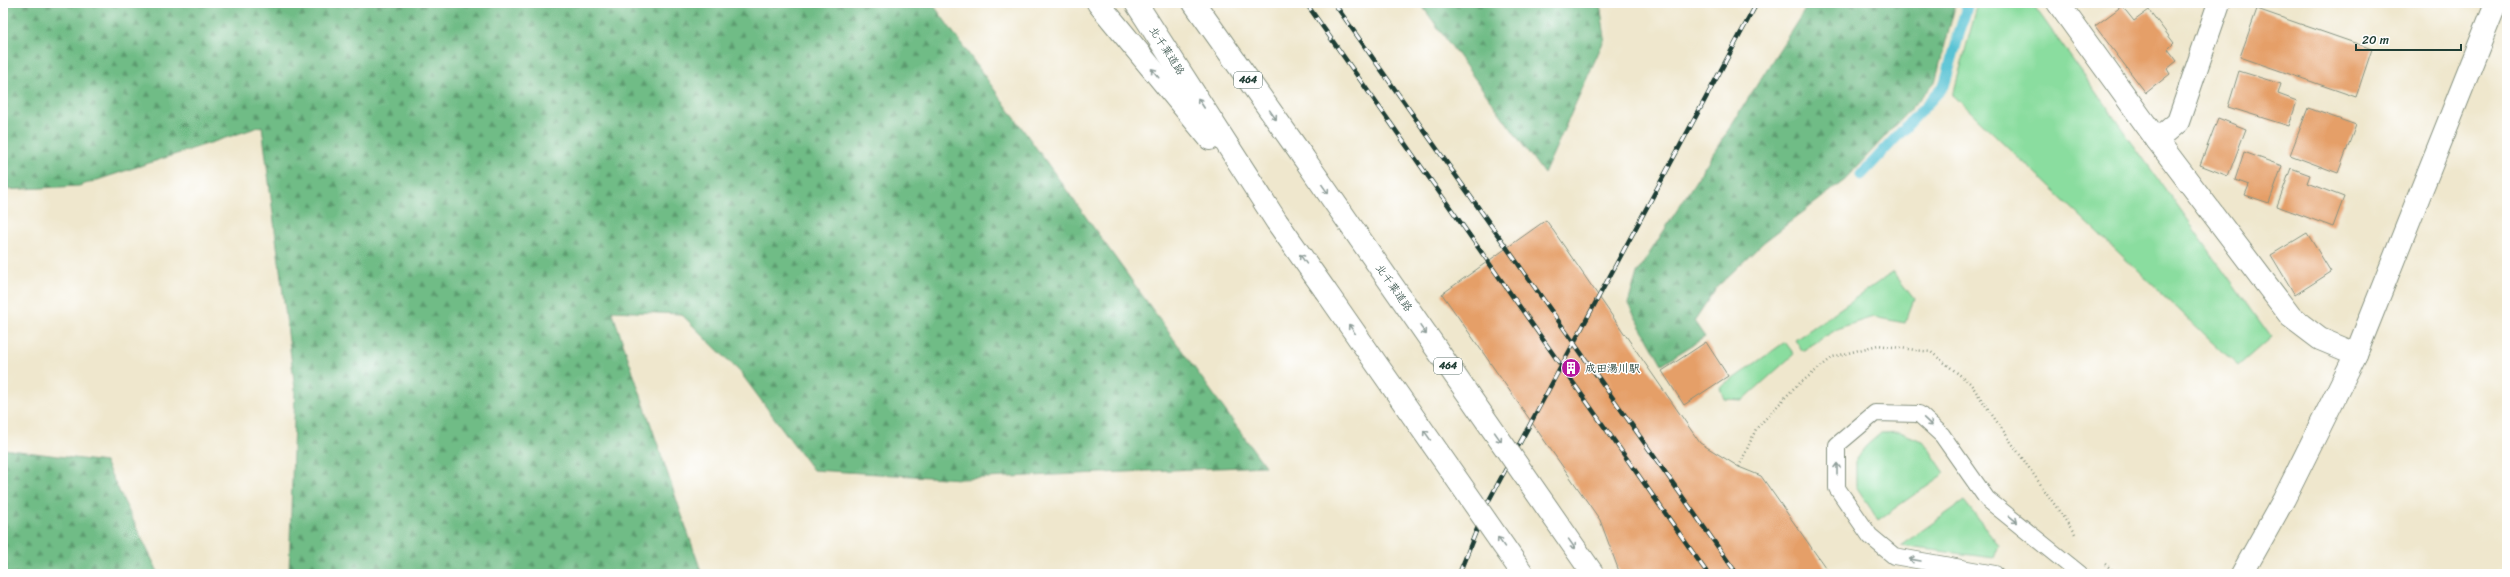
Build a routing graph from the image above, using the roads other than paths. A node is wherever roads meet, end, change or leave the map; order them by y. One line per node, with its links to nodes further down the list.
1 (1098, 3): 10 (main road, one-way to 1)
2 (1136, 3): 10 (main road, 北千葉道路, one-way to 2)
3 (1194, 3): 8 (main road, 北千葉道路 / 464)
4 (1205, 3): 8 (main road)
5 (2058, 3): 9 (main road)
6 (2219, 3): 9 (main road)
7 (2496, 3): 11 (main road)
8 (1254, 87): 13 (main road, 北千葉道路 / 464, one-way to 13, bridge)
9 (2157, 140): 11 (main road)
10 (1277, 222): 12 (main road, 北千葉道路, one-way to 10, bridge)
11 (2356, 354): 16 (main road)
12 (1523, 574)
13 (1593, 574)
14 (1995, 574): 15 (lane, one-way to 15)
15 (2080, 574)
16 (2242, 574)

